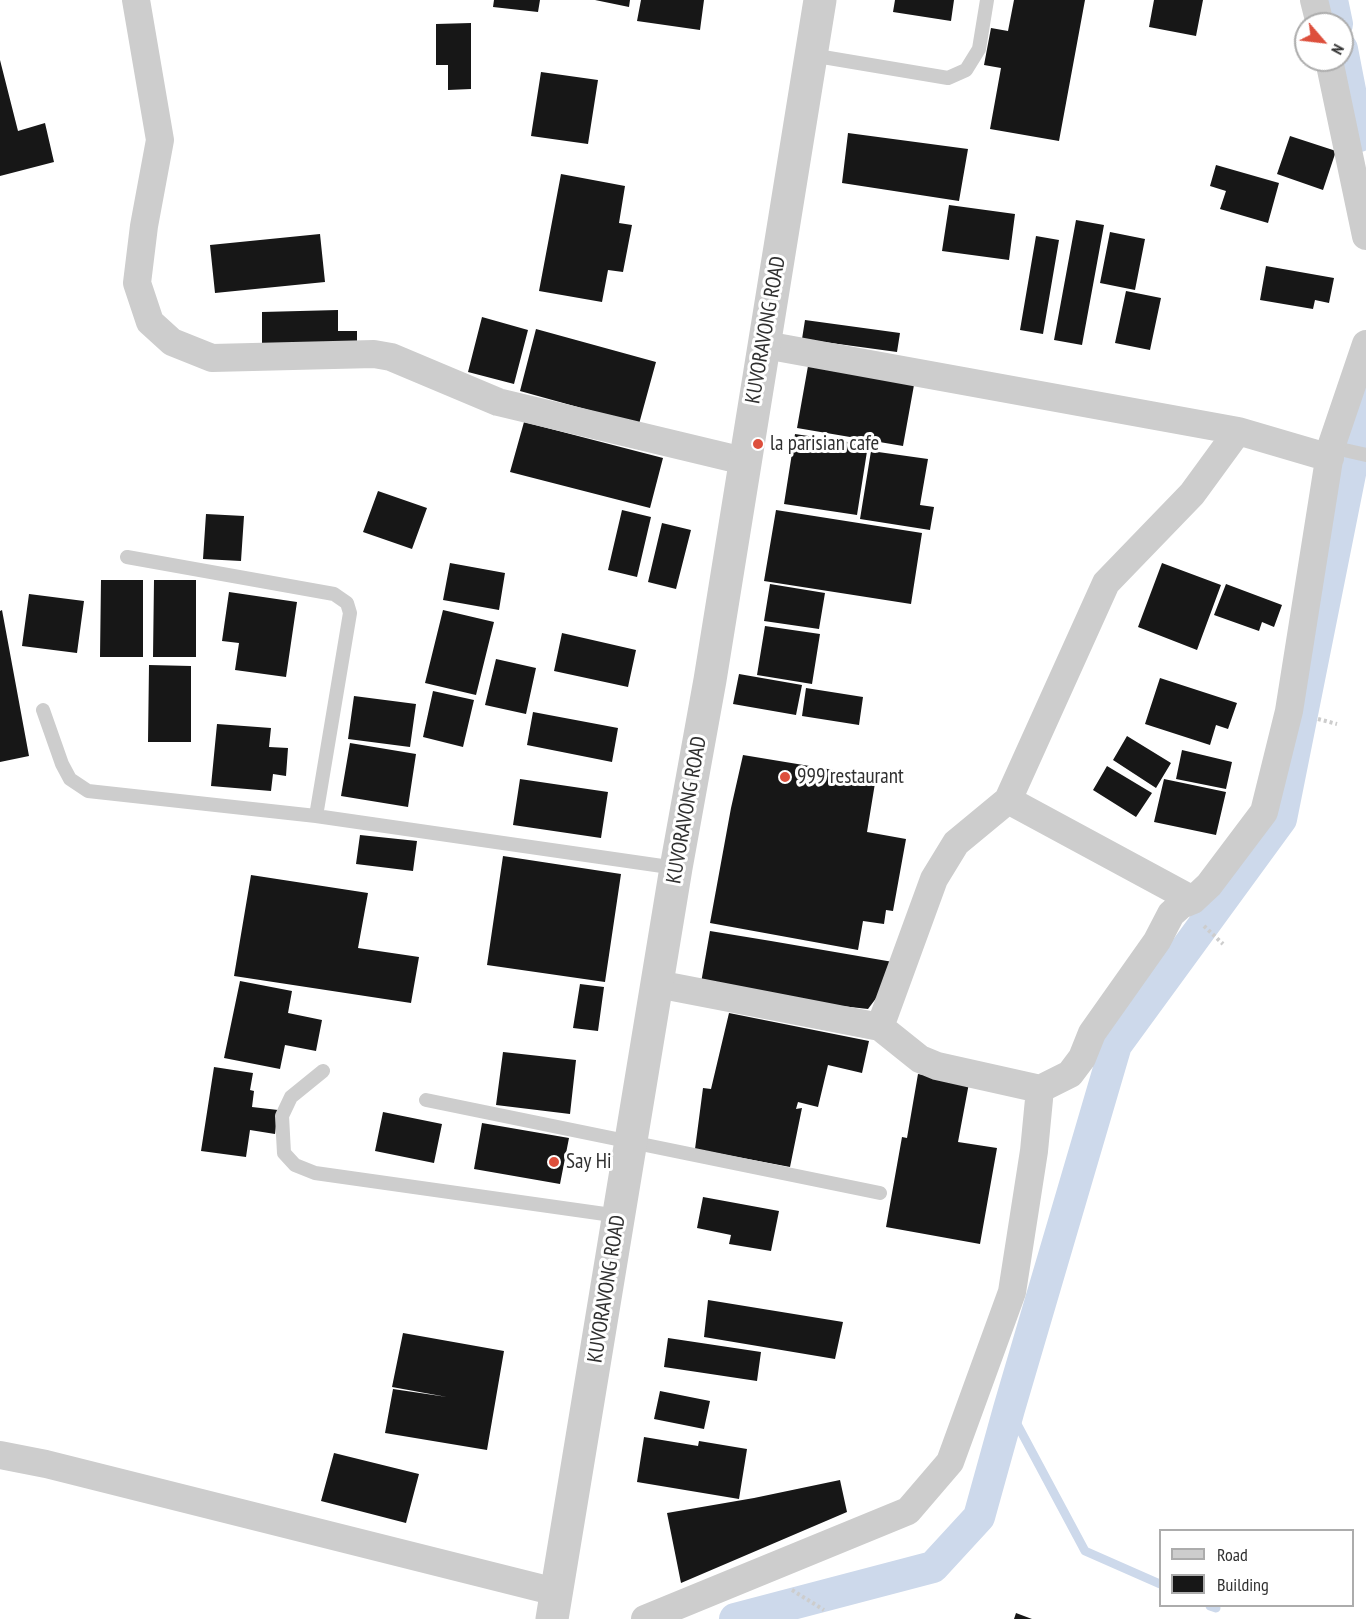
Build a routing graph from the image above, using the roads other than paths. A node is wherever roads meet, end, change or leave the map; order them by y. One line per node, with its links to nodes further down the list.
1 (136, 0): 12 (street)
2 (820, 0): 4 (street, KUVORAVONG ROAD)
3 (987, 0): 4 (lane)
4 (811, 55): 8 (street, KUVORAVONG ROAD)
5 (1332, 72): 6 (street)
6 (1366, 236)
7 (1366, 344): 10 (street)
8 (765, 345): 9 (street); 12 (street, KUVORAVONG ROAD)
9 (1238, 431): 10 (street); 15 (street)
10 (1336, 452): 11 (lane); 18 (street)
11 (1366, 455)
12 (744, 461): 17 (street, KUVORAVONG ROAD)
13 (127, 557): 16 (lane)
14 (43, 710): 16 (lane)
15 (1008, 800): 18 (street); 20 (street)
16 (316, 816): 17 (lane)
17 (676, 868): 19 (street, KUVORAVONG ROAD)
18 (1197, 911): 22 (street)
19 (657, 984): 20 (street); 24 (street, KUVORAVONG ROAD)
20 (880, 1027): 22 (street)
21 (323, 1071): 26 (lane)
22 (1040, 1089): 29 (street)
23 (426, 1100): 24 (lane)
24 (631, 1142): 25 (lane); 26 (street, KUVORAVONG ROAD)
25 (880, 1193)
26 (619, 1216): 28 (street, KUVORAVONG ROAD)
27 (0, 1455): 28 (street)
28 (554, 1606)
29 (645, 1619)

